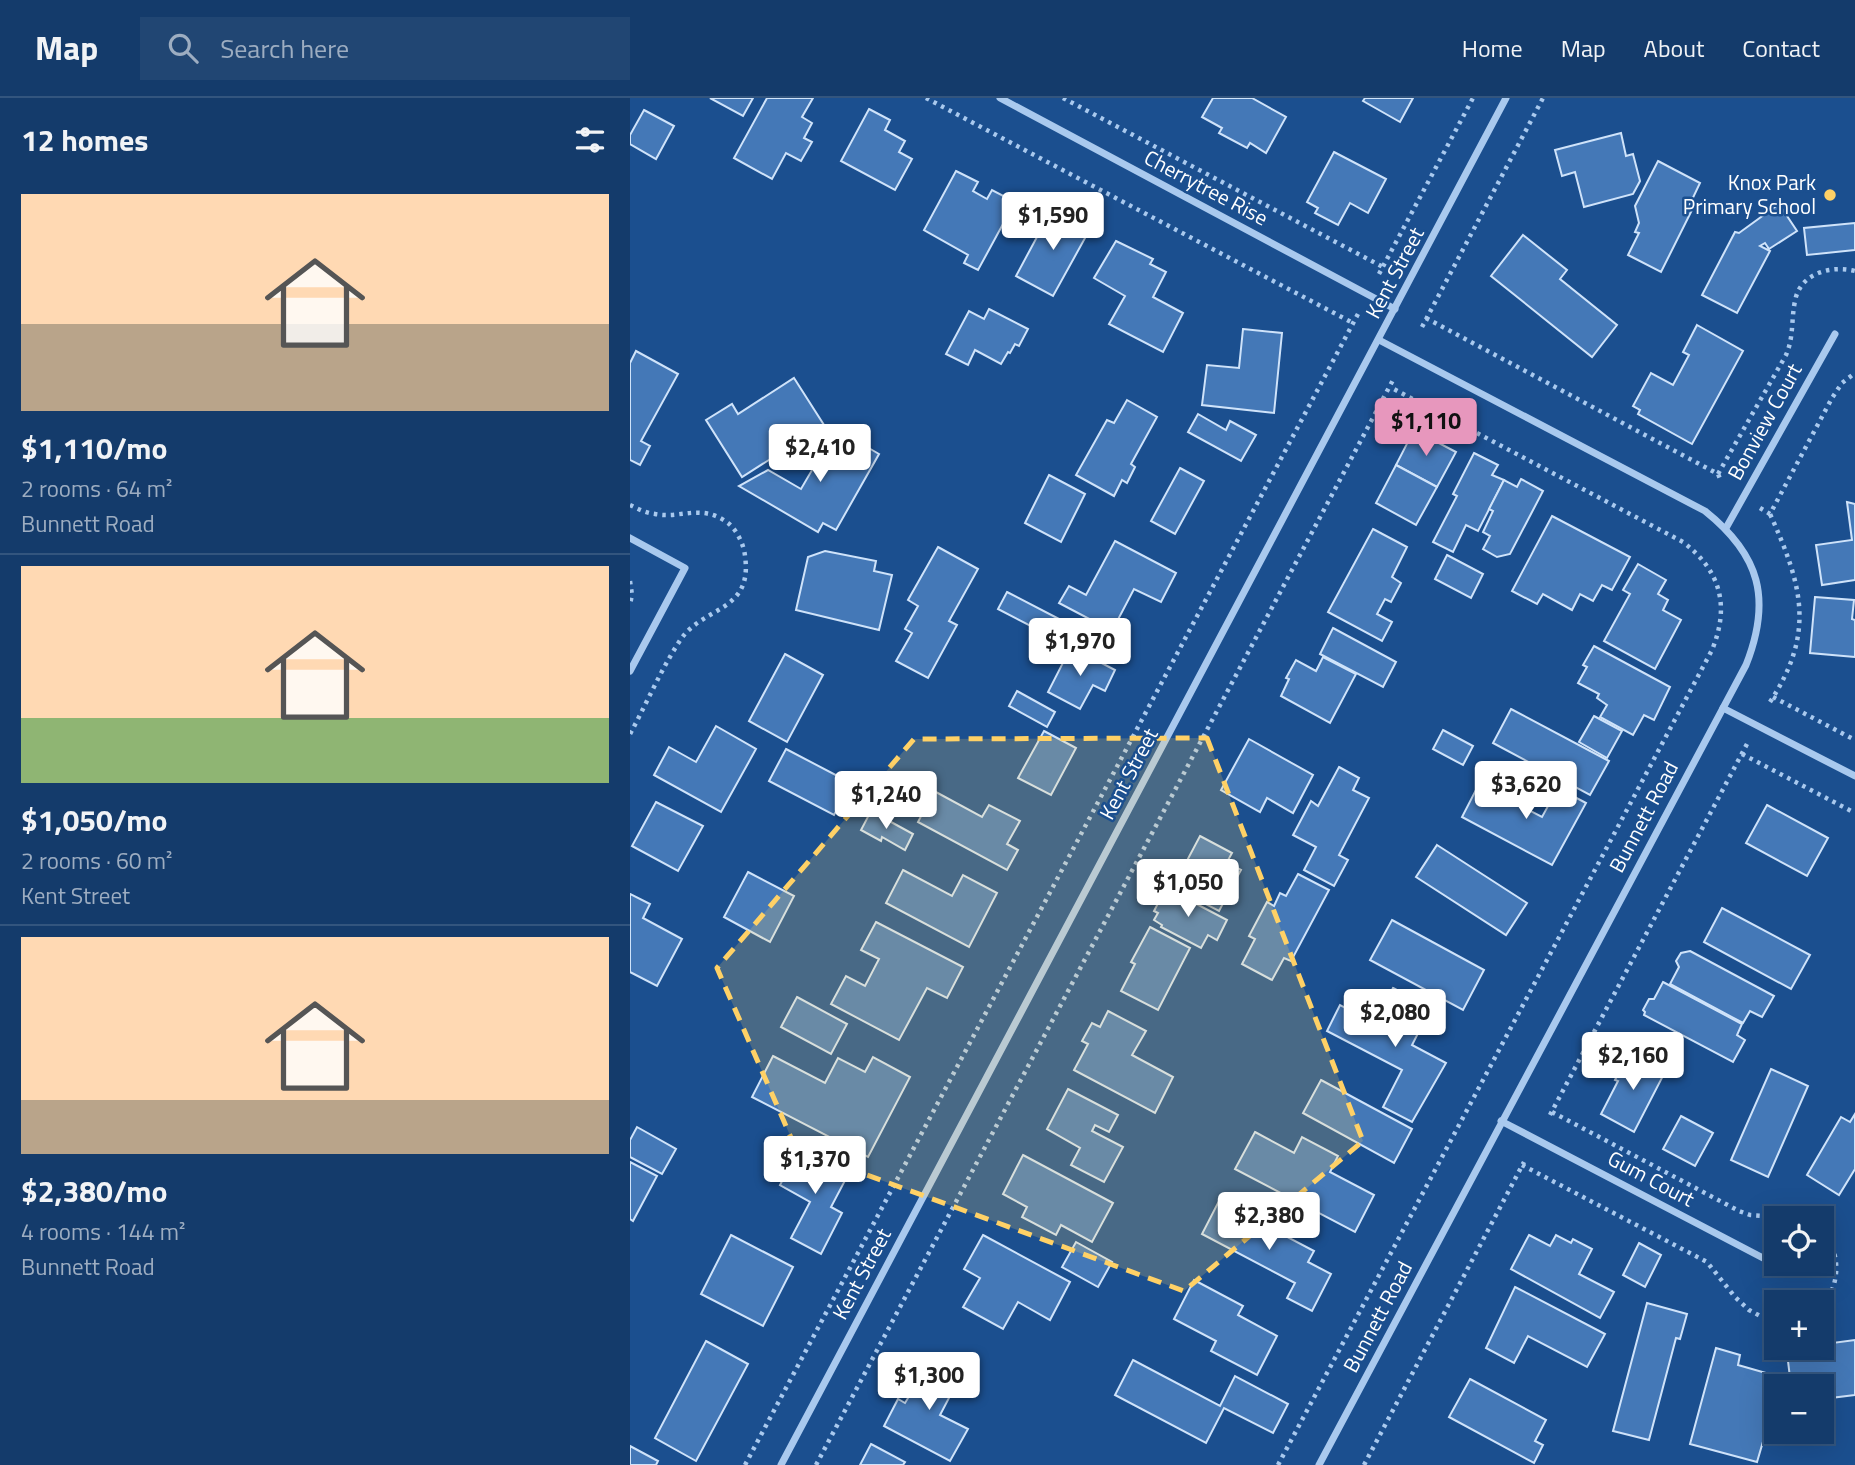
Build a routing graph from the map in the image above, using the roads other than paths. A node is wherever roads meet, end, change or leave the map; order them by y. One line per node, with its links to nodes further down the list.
1 (1000, 98): 3 (street, Cherrytree Rise)
2 (1506, 98): 3 (street, Kent Street)
3 (1395, 309): 5 (street, Kent Street)
4 (1835, 334): 6 (street, Bonview Court)
5 (1379, 340): 6 (street, Bunnett Road); 13 (street, Kent Street)
6 (1726, 528): 9 (street, Bunnett Road)
7 (630, 538): 8 (street)
8 (630, 671)
9 (1723, 708): 10 (street); 11 (street, Bunnett Road)
10 (1855, 776)
11 (1501, 1121): 12 (street, Gum Court); 14 (street, Bunnett Road)
12 (1764, 1259)
13 (781, 1465)
14 (1320, 1465)

